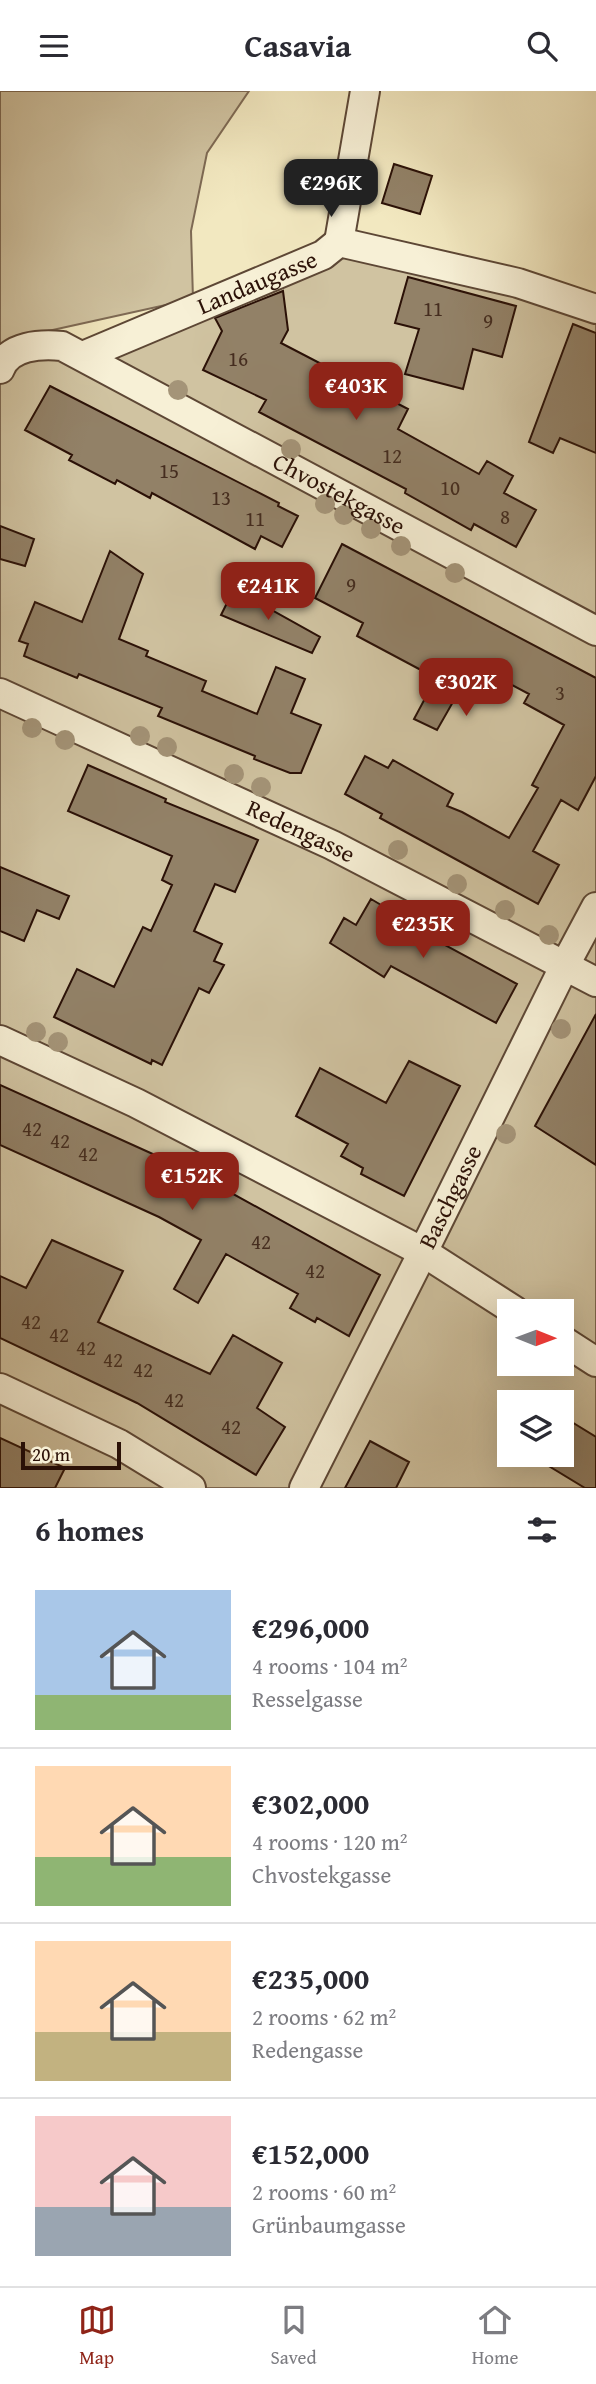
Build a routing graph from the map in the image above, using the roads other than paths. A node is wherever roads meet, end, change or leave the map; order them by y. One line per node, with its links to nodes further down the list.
1 (365, 91): 2 (street)
2 (339, 242): 3 (street, Landaugasse); 4 (street, Landaugasse)
3 (596, 309)
4 (83, 356): 5 (street, Chvostekgasse); 6 (street, Chvostekgasse)
5 (0, 369)
6 (596, 631)
7 (0, 693): 9 (street, Redengasse)
8 (596, 907): 9 (street, Baschgasse)
9 (565, 965): 10 (street, Redengasse); 12 (street, Baschgasse)
10 (596, 982)
11 (0, 1040): 12 (street)
12 (423, 1252): 13 (street); 18 (street, Baschgasse)
13 (497, 1299)
14 (574, 1348): 15 (street)
15 (596, 1362)
16 (0, 1388): 17 (street)
17 (191, 1488)
18 (304, 1488)

